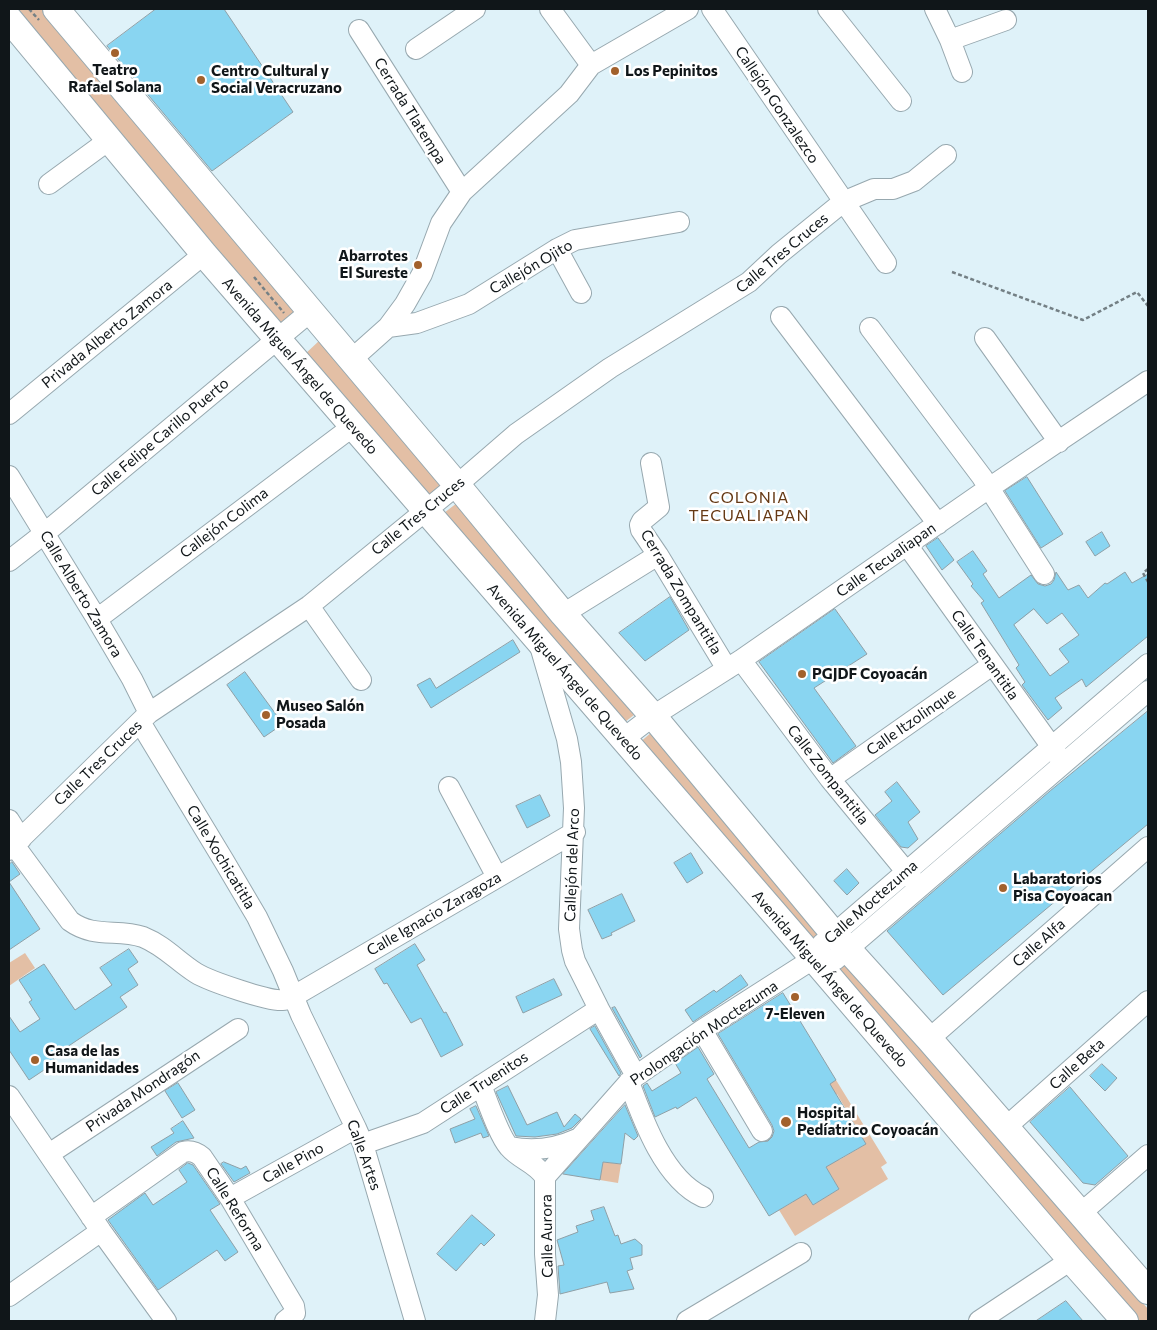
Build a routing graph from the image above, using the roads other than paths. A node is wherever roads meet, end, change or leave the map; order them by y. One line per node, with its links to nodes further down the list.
1 (56, 9): 26 (main road)
2 (475, 9): 12 (street)
3 (550, 9): 13 (street)
4 (688, 9): 13 (street)
5 (712, 9): 20 (street, Callejón Gonzalezco)
6 (828, 9): 15 (street)
7 (935, 9): 11 (street)
8 (9, 19): 16 (main road, Avenida Miguel Ángel de Quevedo)
9 (1006, 20): 11 (street)
10 (359, 30): 19 (street, Cerrada Tlatempa)
11 (950, 40): 14 (street)
12 (416, 49)
13 (591, 66): 19 (street)
14 (962, 72)
15 (901, 101)
16 (109, 140): 18 (street); 23 (main road, Avenida Miguel Ángel de Quevedo)
17 (946, 155): 20 (street, Calle Tres Cruces)
18 (48, 184)
19 (462, 192): 28 (street)
20 (843, 202): 24 (street, Callejón Gonzalezco); 39 (street, Calle Tres Cruces)
21 (679, 222): 22 (street, Callejón Ojito)
22 (556, 249): 25 (street); 28 (street, Callejón Ojito)
23 (204, 254): 30 (main road, Avenida Miguel Ángel de Quevedo); 34 (street, Privada Alberto Zamora)
24 (886, 262)
25 (581, 292)
26 (311, 311): 30 (street, Calle Felipe Carillo Puerto); 32 (main road)
27 (781, 317): 42 (street)
28 (388, 327): 32 (street)
29 (870, 328): 40 (street)
30 (277, 338): 35 (main road, Avenida Miguel Ángel de Quevedo); 43 (street, Calle Felipe Carillo Puerto)
31 (985, 338): 36 (street)
32 (351, 360): 39 (main road)
33 (1148, 381): 36 (street, Calle Tecualiapan)
34 (9, 414)
35 (352, 426): 41 (main road, Avenida Miguel Ángel de Quevedo); 50 (street, Callejón Colima)
36 (1058, 442): 40 (street, Calle Tecualiapan)
37 (651, 463): 45 (street, Cerrada Zompantitla)
38 (9, 476): 43 (street, Calle Alberto Zamora)
39 (457, 485): 41 (street, Calle Tres Cruces); 49 (main road)
40 (989, 488): 42 (street, Calle Tecualiapan); 47 (street)
41 (424, 510): 48 (street, Calle Tres Cruces); 51 (main road, Avenida Miguel Ángel de Quevedo)
42 (938, 524): 44 (street, Calle Tecualiapan)
43 (45, 533): 46 (street, Calle Felipe Carillo Puerto); 50 (street, Calle Alberto Zamora)
44 (907, 545): 52 (street, Calle Tecualiapan); 54 (street, Calle Tenantitla)
45 (658, 554): 49 (street); 52 (street, Cerrada Zompantitla)
46 (9, 561)
47 (1044, 574)
48 (309, 606): 55 (street); 58 (street, Calle Tres Cruces)
49 (563, 614): 57 (main road)
50 (94, 616): 58 (street, Calle Alberto Zamora)
51 (538, 642): 59 (main road, Avenida Miguel Ángel de Quevedo); 65 (street, Callejón del Arco)
52 (734, 664): 57 (street, Calle Tecualiapan); 62 (street, Calle Zompantitla)
53 (1148, 664): 60 (street, Calle Moctezuma)
54 (992, 665): 60 (street, Calle Tenantitla); 62 (street, Calle Itzolinque)
55 (361, 680)
56 (1148, 691): 61 (street, Calle Moctezuma)
57 (653, 716): 59 (street, Calle Tecualiapan); 71 (main road)
58 (144, 718): 66 (street, Calle Tres Cruces); 73 (street, Calle Xochicatitla)
59 (624, 739): 72 (main road, Avenida Miguel Ángel de Quevedo)
60 (1052, 747): 61 (street, Calle Tenantitla); 68 (street, Calle Moctezuma)
61 (1064, 764): 70 (street, Calle Moctezuma)
62 (830, 779): 68 (street, Calle Zompantitla)
63 (449, 787): 69 (street)
64 (9, 820): 66 (street)
65 (574, 832): 69 (street, Calle Ignacio Zaragoza); 75 (street, Callejón del Arco)
66 (14, 845): 73 (street)
67 (1148, 847): 78 (street, Calle Alfa)
68 (906, 871): 70 (street, Calle Zompantitla); 71 (street, Calle Moctezuma)
69 (496, 877): 73 (street, Calle Ignacio Zaragoza)
70 (918, 887): 71 (street, Calle Moctezuma)
71 (841, 942): 72 (street, Calle Moctezuma); 78 (main road)
72 (814, 959): 77 (street, Prolongación Moctezuma); 95 (main road, Avenida Miguel Ángel de Quevedo)
73 (294, 996): 84 (street, Calle Artes)
74 (1148, 1001): 82 (street, Calle Beta)
75 (599, 1009): 79 (street, Callejón del Arco); 80 (street, Calle Truenitos)
76 (238, 1029): 87 (street, Privada Mondragón)
77 (702, 1030): 79 (street, Prolongación Moctezuma); 83 (street)
78 (929, 1039): 82 (main road)
79 (633, 1079): 85 (street, Prolongación Moctezuma); 90 (street, Callejón del Arco)
80 (481, 1085): 84 (street, Calle Truenitos); 86 (street)
81 (9, 1096): 87 (street)
82 (1005, 1128): 92 (main road)
83 (762, 1131)
84 (360, 1136): 91 (street, Calle Pino); 100 (street, Calle Artes)
85 (581, 1137): 86 (street, Prolongación Moctezuma); 89 (street, Prolongación Moctezuma)
86 (508, 1147): 89 (street, Calle Aurora)
87 (49, 1154): 93 (street)
88 (1148, 1155): 92 (street)
89 (546, 1177): 101 (street, Calle Aurora)
90 (703, 1197)
91 (230, 1198): 93 (street, Calle Reforma); 99 (street, Calle Reforma)
92 (1080, 1213): 96 (main road)
93 (96, 1224): 97 (street); 98 (street)
94 (801, 1253): 102 (street)
95 (1071, 1260): 103 (street); 104 (main road, Avenida Miguel Ángel de Quevedo)
96 (1148, 1291)
97 (9, 1296)
98 (166, 1321)
99 (285, 1321)
100 (415, 1321)
101 (546, 1321)
102 (687, 1321)
103 (979, 1321)
104 (1126, 1321)

